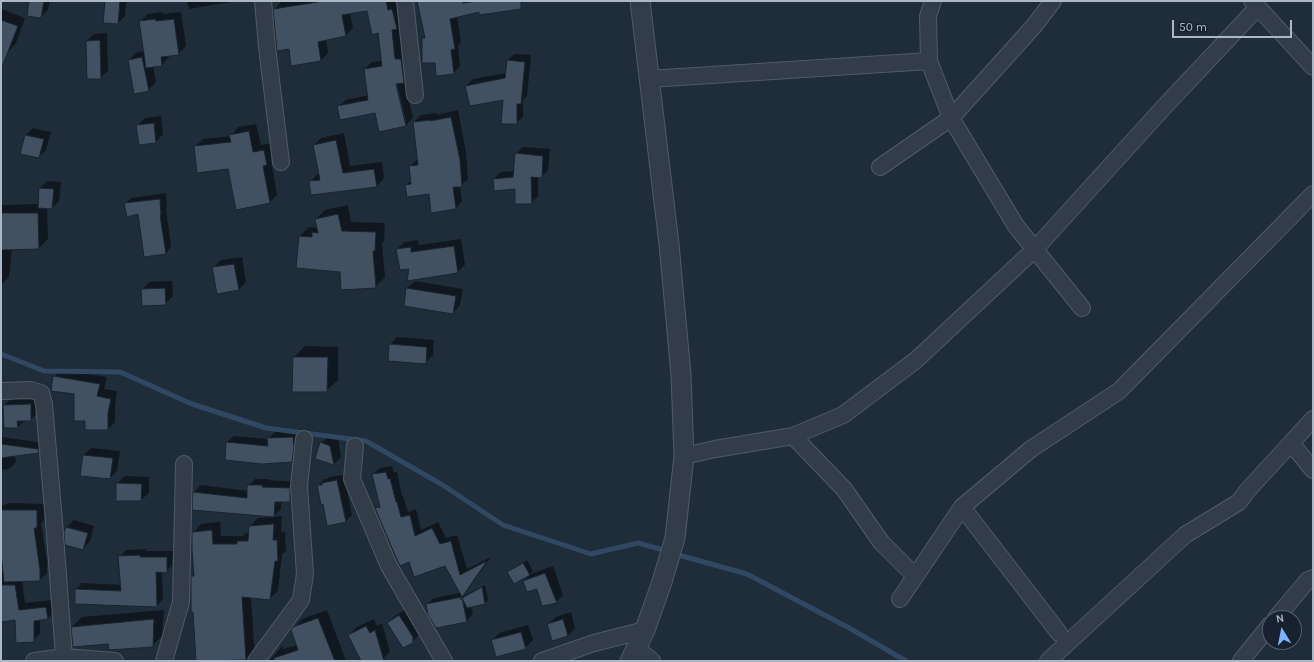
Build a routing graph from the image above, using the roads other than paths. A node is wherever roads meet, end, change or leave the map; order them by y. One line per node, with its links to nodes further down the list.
1 (263, 1): 12 (street)
2 (405, 1): 10 (street)
3 (640, 1): 9 (street)
4 (934, 1): 7 (street)
5 (1053, 1): 11 (street)
6 (1255, 4): 8 (street); 15 (street)
7 (929, 61): 9 (street); 11 (street)
8 (1313, 67)
9 (649, 78): 23 (street)
10 (415, 95)
11 (951, 118): 13 (street); 15 (street)
12 (280, 162)
13 (880, 167)
14 (1313, 194): 26 (street)
15 (1035, 249): 16 (street); 19 (street)
16 (1082, 308)
17 (1, 391): 35 (street)
18 (1313, 419): 21 (street)
19 (793, 436): 23 (street); 27 (street)
20 (304, 439): 39 (street)
21 (1291, 443): 25 (street); 43 (street)
22 (355, 446): 40 (street)
23 (684, 456): 31 (street)
24 (184, 464): 38 (street)
25 (1313, 470)
26 (962, 507): 27 (street); 32 (street)
27 (915, 576): 29 (street)
28 (1313, 578): 30 (street)
29 (900, 599)
30 (1283, 610)
31 (645, 630): 34 (street); 41 (street)
32 (1059, 633)
33 (1262, 635): 44 (street)
34 (633, 655): 42 (street)
35 (64, 657): 36 (street); 37 (street)
36 (34, 661)
37 (115, 661)
38 (164, 661)
39 (256, 661)
40 (444, 661)
41 (542, 661)
42 (652, 661)
43 (1048, 661)
44 (1241, 661)

